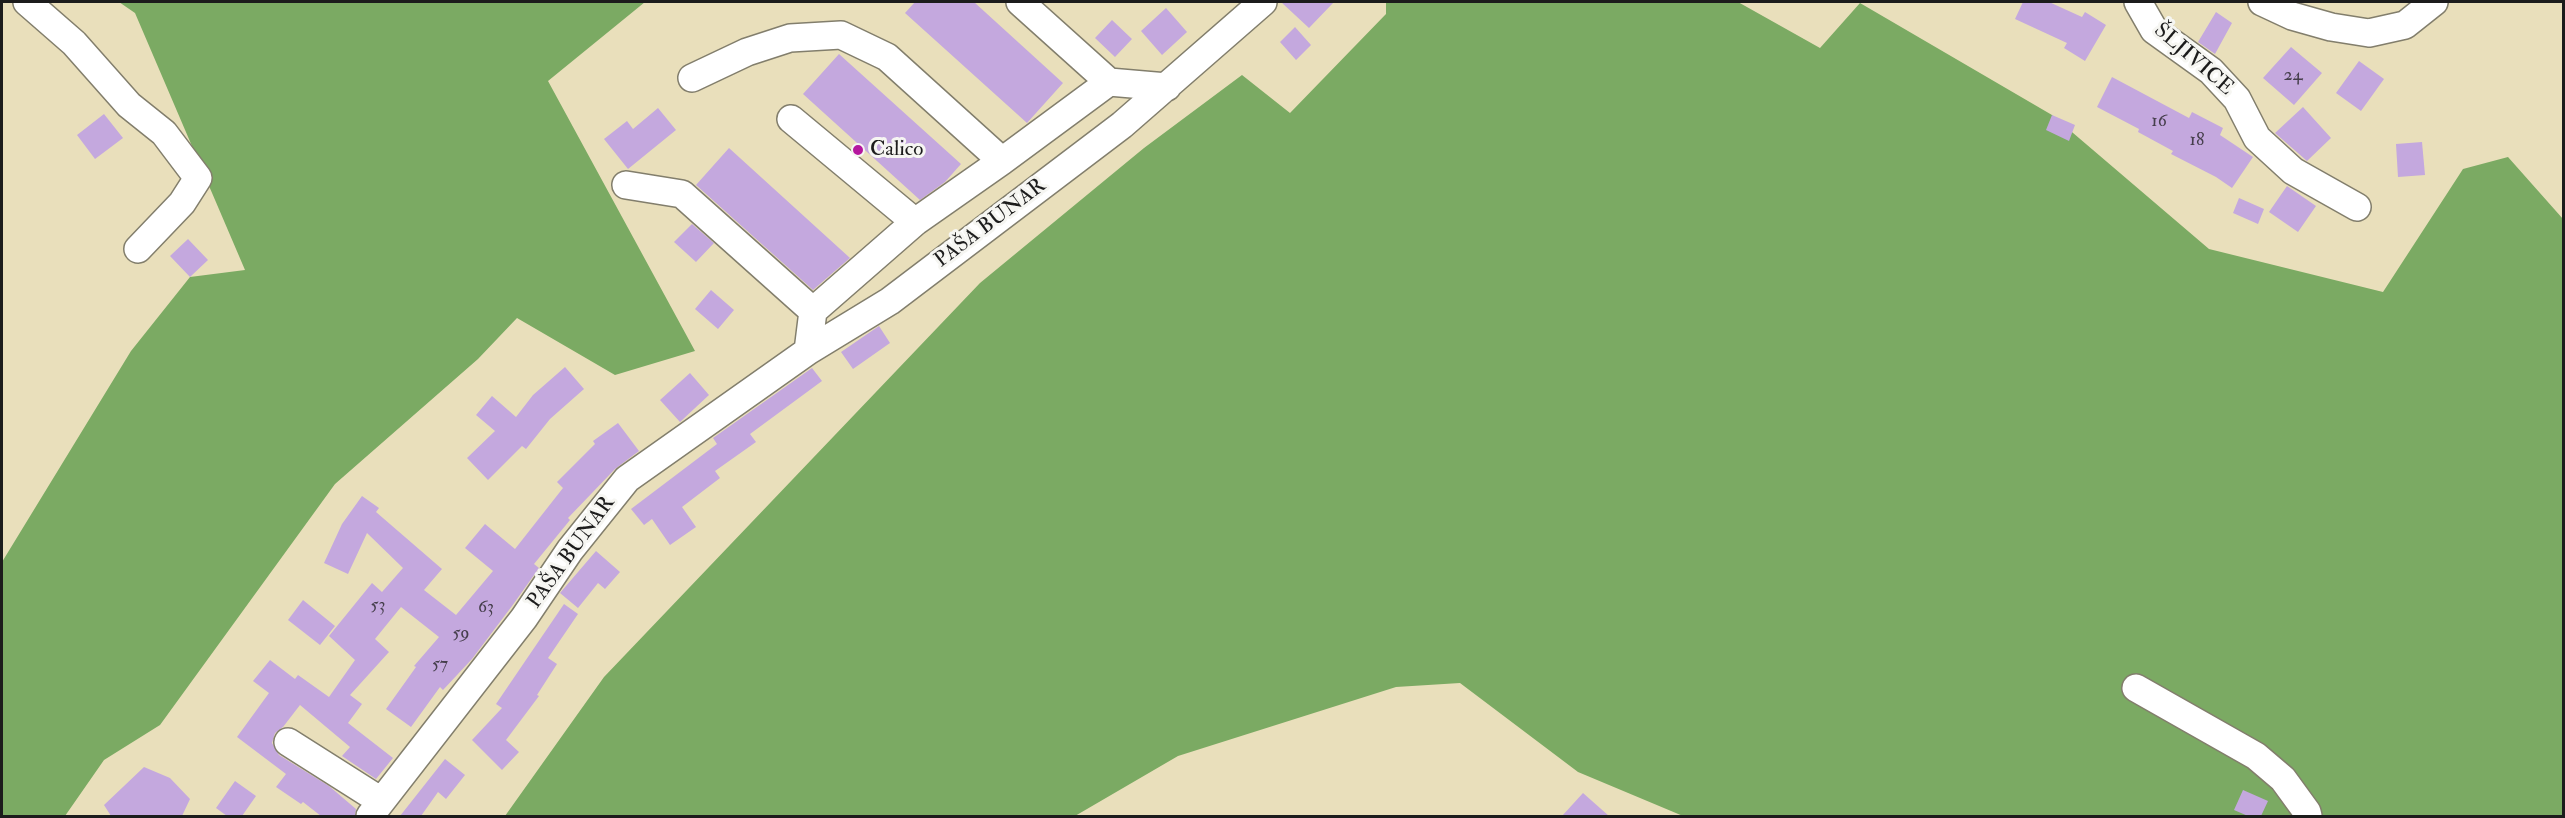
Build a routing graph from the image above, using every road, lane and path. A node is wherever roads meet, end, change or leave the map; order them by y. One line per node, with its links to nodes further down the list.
1 (27, 2): 15 (street)
2 (1020, 2): 8 (street)
3 (1263, 2): 9 (street, PAŠA BUNAR)
4 (2138, 2): 13 (street, ŠLJIVICE)
5 (2262, 2): 6 (street)
6 (2434, 2)
7 (692, 78): 11 (street, PAŠA BUNAR)
8 (1109, 82): 9 (street); 11 (street, PAŠA BUNAR)
9 (1167, 87): 17 (street, PAŠA BUNAR)
10 (791, 119): 14 (street)
11 (1002, 161): 14 (street, PAŠA BUNAR)
12 (626, 185): 16 (street)
13 (2357, 207)
14 (915, 222): 16 (street, PAŠA BUNAR)
15 (138, 249)
16 (813, 311): 17 (street)
17 (808, 351): 20 (street, PAŠA BUNAR)
18 (2136, 688): 21 (street)
19 (288, 742): 20 (street, PAŠA BUNAR)
20 (376, 809)
21 (2308, 816)

